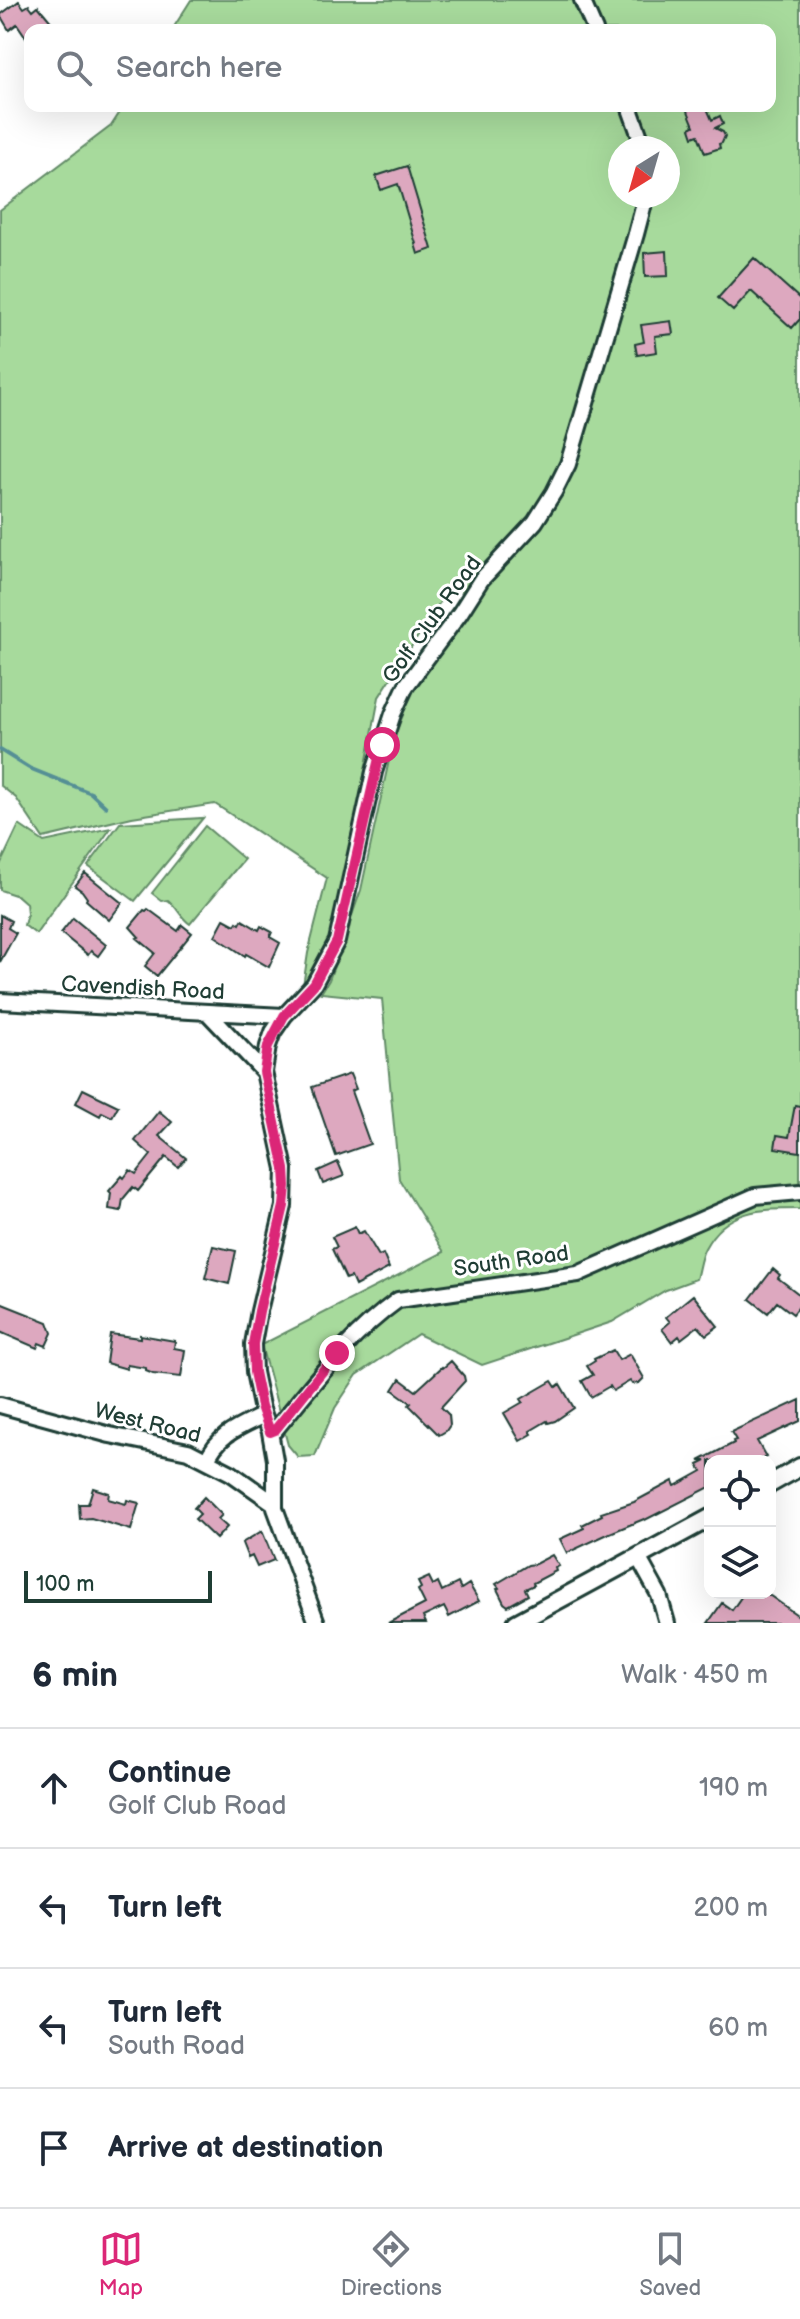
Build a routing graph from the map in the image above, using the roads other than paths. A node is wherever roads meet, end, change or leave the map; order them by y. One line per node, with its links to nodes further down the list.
1 (582, 0): 2 (street)
2 (592, 24)
3 (631, 112): 4 (street)
4 (640, 136)
5 (643, 208): 8 (street, Golf Club Road)
6 (0, 1001): 7 (street, Cavendish Road)
7 (207, 1012): 8 (street, Cavendish Road); 9 (street)
8 (284, 1016): 9 (street, Golf Club Road)
9 (264, 1072): 12 (street)
10 (800, 1192): 13 (street, South Road)
11 (0, 1405): 14 (street, West Road)
12 (264, 1415): 13 (street); 14 (street)
13 (270, 1432): 17 (street)
14 (207, 1460): 17 (street, West Road)
15 (800, 1467): 16 (main road)
16 (776, 1481)
17 (275, 1504): 20 (street)
18 (704, 1521): 19 (main road)
19 (638, 1557): 21 (main road); 22 (street)
20 (312, 1619)
21 (516, 1623)
22 (667, 1623)

